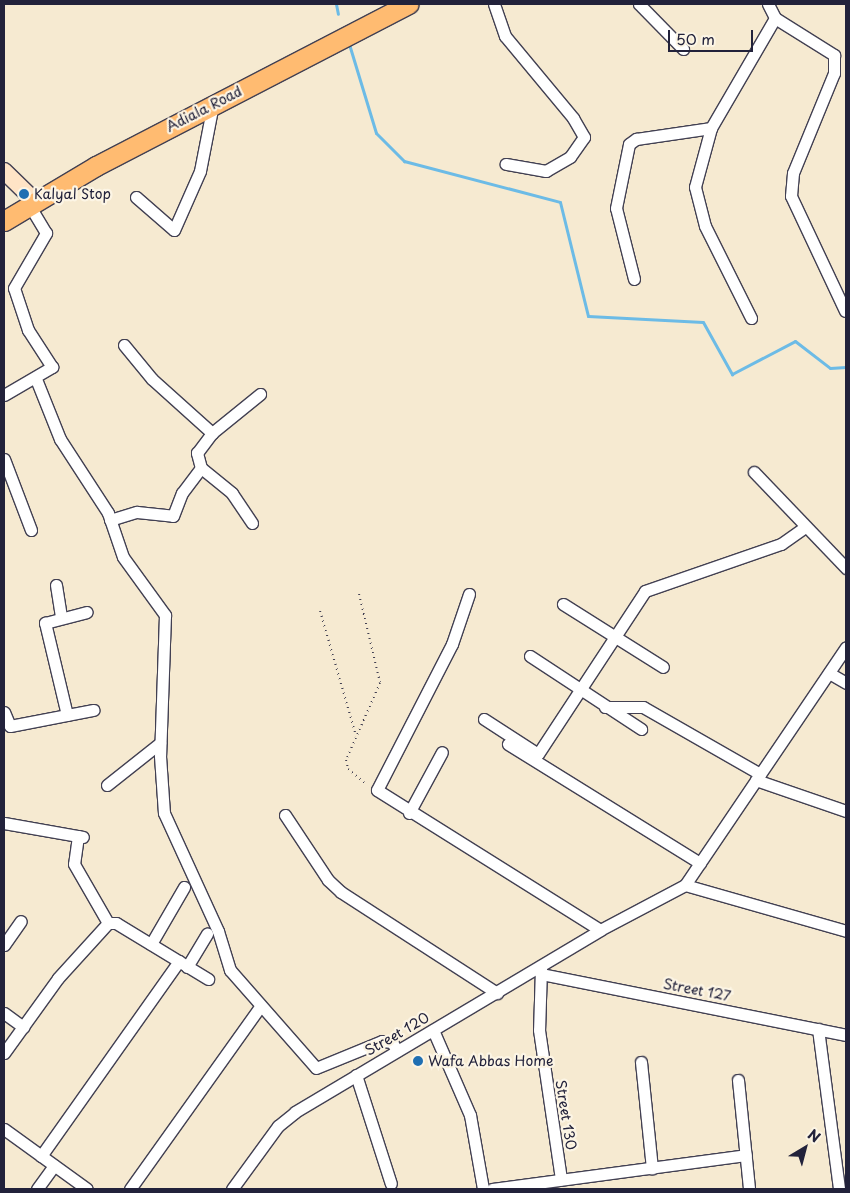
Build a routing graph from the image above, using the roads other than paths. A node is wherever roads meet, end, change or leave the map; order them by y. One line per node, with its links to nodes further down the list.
1 (382, 4): 13 (main road, Adiala Road)
2 (408, 4): 8 (main road, Adiala Road)
3 (494, 4): 10 (street)
4 (640, 4): 7 (street)
5 (768, 4): 6 (street)
6 (775, 18): 9 (street); 17 (street)
7 (683, 48)
8 (213, 104): 12 (street); 13 (main road, Adiala Road)
9 (711, 128): 16 (street); 18 (street)
10 (506, 164)
11 (4, 170): 13 (main road)
12 (136, 197)
13 (31, 199): 14 (main road, Adiala Road); 15 (main road, Adiala Road); 20 (street)
14 (4, 207)
15 (4, 221)
16 (634, 278)
17 (845, 311)
18 (752, 318)
19 (124, 345): 23 (street)
20 (36, 379): 22 (street); 27 (street)
21 (260, 394): 23 (street)
22 (4, 395)
23 (212, 433): 25 (street)
24 (4, 459): 30 (street)
25 (201, 468): 27 (street); 28 (street)
26 (754, 472): 29 (street)
27 (110, 520): 50 (street)
28 (252, 523)
29 (804, 527): 31 (street); 37 (street)
30 (31, 530)
31 (846, 568)
32 (56, 585): 36 (street)
33 (469, 594): 58 (street)
34 (563, 604): 37 (street)
35 (87, 612): 36 (street)
36 (62, 616): 47 (street)
37 (614, 638): 40 (street); 43 (street)
38 (846, 647): 41 (street)
39 (530, 656): 43 (street)
40 (663, 667)
41 (829, 673): 42 (street); 55 (street)
42 (846, 683)
43 (579, 690): 44 (street); 53 (street)
44 (605, 707): 49 (street); 55 (street)
45 (93, 710): 47 (street)
46 (4, 712): 47 (street)
47 (67, 715)
48 (484, 718): 53 (street)
49 (641, 728)
50 (160, 743): 56 (street); 75 (street)
51 (508, 744): 54 (street)
52 (442, 752): 58 (street)
53 (538, 754): 54 (street)
54 (545, 768): 61 (street)
55 (758, 777): 57 (street); 61 (street)
56 (107, 785)
57 (846, 811)
58 (409, 813): 66 (street)
59 (284, 815): 74 (street)
60 (4, 823): 65 (street)
61 (700, 863): 62 (street)
62 (685, 885): 66 (street, Street 120); 67 (street)
63 (184, 887): 70 (street)
64 (21, 921): 69 (street)
65 (108, 923): 70 (street); 77 (street)
66 (600, 930): 72 (street, Street 120)
67 (846, 931)
68 (207, 934): 71 (street)
69 (4, 943)
70 (151, 944): 71 (street)
71 (183, 964): 73 (street); 88 (street)
72 (541, 970): 74 (street, Street 120); 78 (street, Street 127); 91 (street, Street 130)
73 (208, 979)
74 (497, 993): 79 (street, Street 120)
75 (260, 1007): 81 (street); 95 (street)
76 (4, 1013): 77 (street)
77 (23, 1027): 82 (street)
78 (818, 1029): 80 (street, Street 127); 100 (street)
79 (433, 1030): 81 (street, Street 120); 97 (street)
80 (846, 1035)
81 (397, 1051): 84 (street, Street 120)
82 (4, 1053)
83 (641, 1062): 90 (street)
84 (356, 1075): 92 (street); 96 (street, Street 120)
85 (738, 1080): 87 (street)
86 (4, 1130): 88 (street)
87 (746, 1155): 90 (street); 99 (street)
88 (41, 1156): 89 (street)
89 (54, 1166): 93 (street); 94 (street)
90 (652, 1168): 91 (street)
91 (561, 1179): 98 (street)
92 (391, 1184)
93 (37, 1189)
94 (88, 1189)
95 (130, 1189)
96 (232, 1189)
97 (483, 1189)
98 (492, 1189)
99 (749, 1189)
100 (839, 1189)

